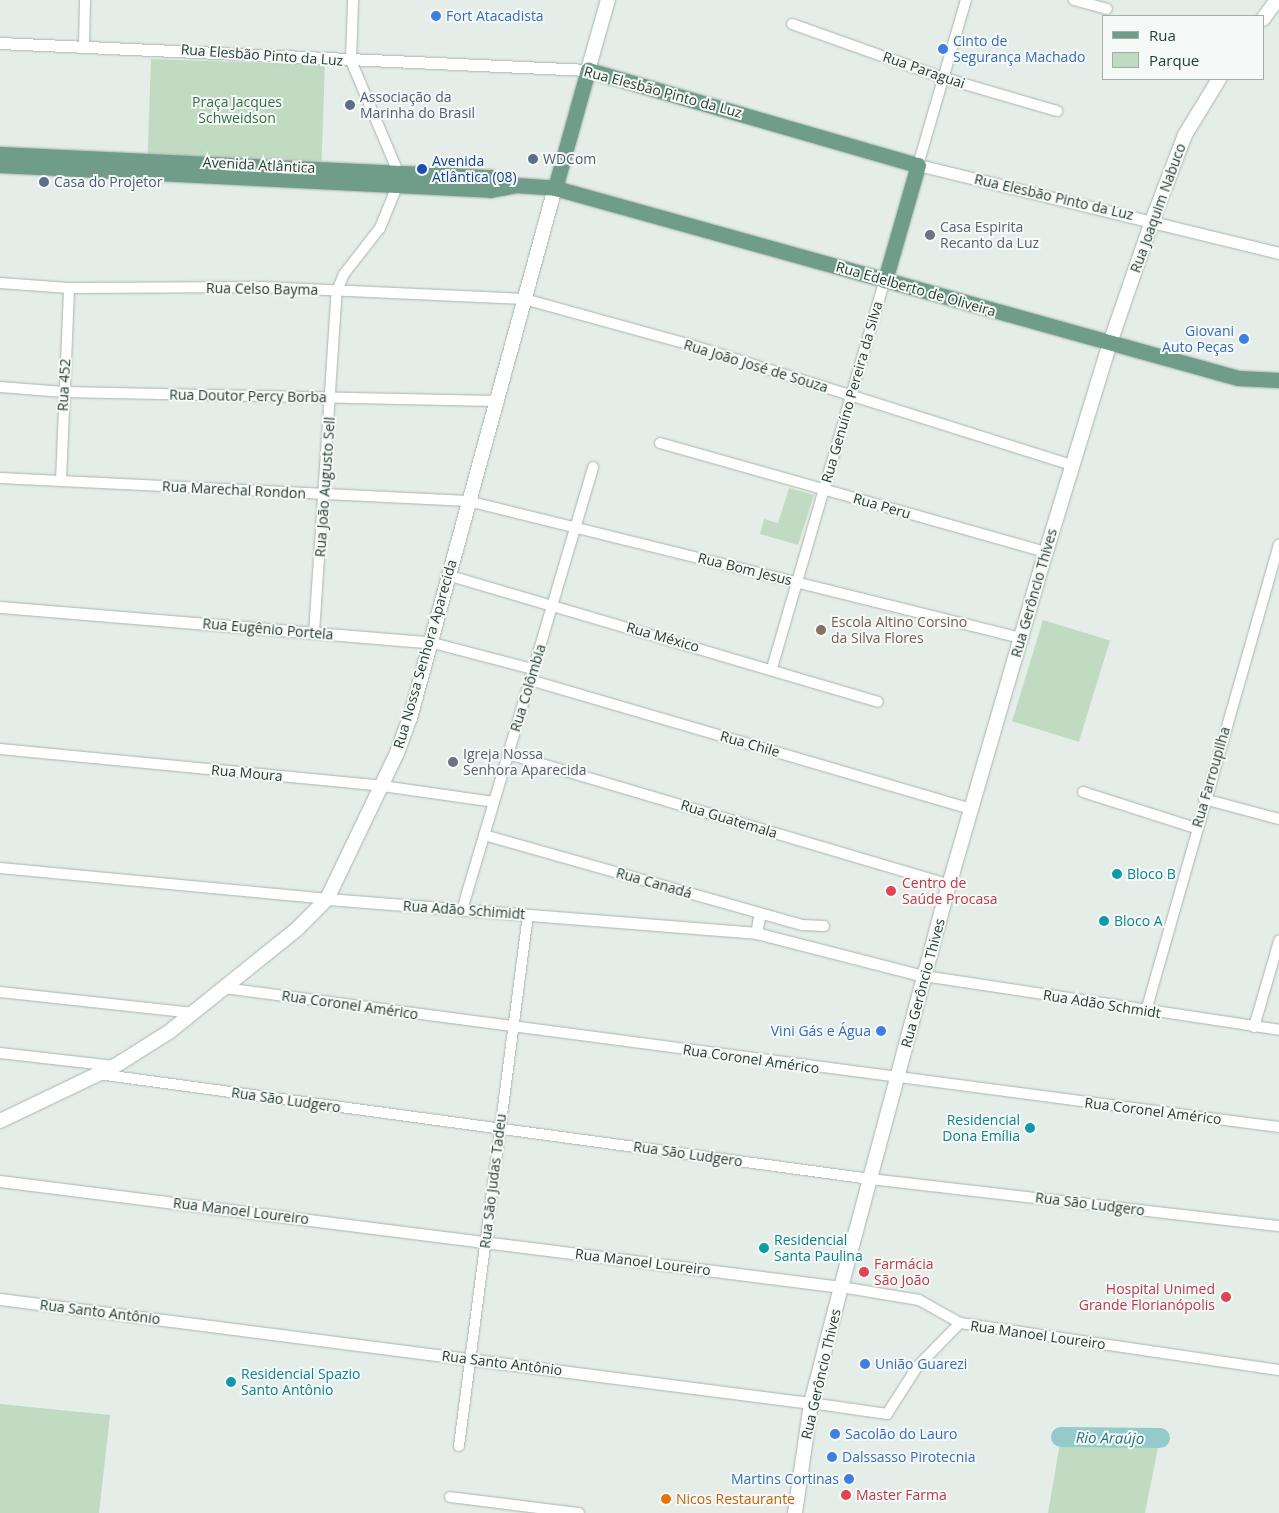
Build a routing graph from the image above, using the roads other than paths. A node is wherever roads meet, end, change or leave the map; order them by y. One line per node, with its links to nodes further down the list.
1 (85, 0): 11 (street)
2 (353, 0): 12 (street)
3 (608, 0): 13 (main road)
4 (966, 0): 14 (street, Rua Genuíno Pereira da Silva)
5 (1074, 0): 7 (street)
6 (1277, 0): 8 (main road)
7 (1107, 9)
8 (1264, 18)
9 (792, 24): 14 (street, Rua Paraguai)
10 (0, 42): 11 (street, Rua Elesbão Pinto da Luz)
11 (84, 45): 12 (street, Rua Elesbão Pinto da Luz)
12 (351, 61): 13 (street, Rua Elesbão Pinto da Luz); 21 (street)
13 (588, 70): 19 (main road, Rua Elesbão Pinto da Luz); 22 (main road)
14 (944, 78): 16 (street, Rua Paraguai); 19 (street, Rua Genuíno Pereira da Silva)
15 (1218, 80): 23 (main road, Rua Joaquim Nabuco)
16 (1057, 111)
17 (0, 154): 18 (main road, Avenida Atlântica)
18 (93, 164): 20 (main road, Avenida Atlântica); 21 (main road, Avenida Atlântica)
19 (918, 164): 23 (street, Rua Elesbão Pinto da Luz); 25 (main road, Rua Genuíno Pereira da Silva)
20 (0, 165)
21 (398, 178): 22 (main road, Avenida Atlântica); 28 (street, Rua João Augusto Sell)
22 (555, 188): 25 (main road, Rua Edelberto de Oliveira); 29 (main road, Rua Nossa Senhora Aparecida)
23 (1152, 221): 24 (street, Rua Elesbão Pinto da Luz); 30 (main road, Rua Joaquim Nabuco)
24 (1279, 253)
25 (885, 280): 30 (main road, Rua Edelberto de Oliveira); 34 (street, Rua Genuíno Pereira da Silva)
26 (0, 283): 27 (street, Rua Celso Bayma)
27 (69, 288): 28 (street, Rua Celso Bayma); 33 (street, Rua 452)
28 (337, 291): 29 (street, Rua Celso Bayma); 35 (street, Rua João Augusto Sell)
29 (524, 299): 34 (street, Rua João José de Souza); 36 (main road, Rua Nossa Senhora Aparecida)
30 (1110, 343): 31 (main road, Rua Edelberto de Oliveira); 38 (main road, Rua Gerôncio Thives)
31 (1279, 380)
32 (0, 387): 33 (street, Rua Doutor Percy Borba)
33 (64, 392): 35 (street, Rua Doutor Percy Borba); 41 (street, Rua 452)
34 (852, 395): 38 (street, Rua João José de Souza); 42 (street, Rua Genuíno Pereira da Silva)
35 (332, 398): 36 (street, Rua Doutor Percy Borba); 43 (street, Rua João Augusto Sell)
36 (496, 401): 44 (main road, Rua Nossa Senhora Aparecida)
37 (660, 443): 42 (street, Rua Peru)
38 (1072, 465): 47 (main road, Rua Gerôncio Thives)
39 (593, 467): 45 (street, Rua Colômbia)
40 (0, 478): 41 (street, Rua Marechal Rondon)
41 (61, 481): 43 (street, Rua Marechal Rondon)
42 (824, 490): 47 (street, Rua Peru); 49 (street, Rua Genuíno Pereira da Silva)
43 (324, 494): 44 (street, Rua Marechal Rondon); 52 (street, Rua João Augusto Sell)
44 (468, 501): 45 (street, Rua Bom Jesus); 48 (main road, Rua Nossa Senhora Aparecida)
45 (576, 528): 49 (street, Rua Bom Jesus); 50 (street, Rua Colômbia)
46 (1279, 545): 63 (street, Rua Farroupilha)
47 (1046, 552): 53 (main road, Rua Gerôncio Thives)
48 (447, 576): 50 (street, Rua México); 54 (main road, Rua Nossa Senhora Aparecida)
49 (797, 582): 53 (street, Rua Bom Jesus); 55 (street, Rua Genuíno Pereira da Silva)
50 (552, 606): 55 (street, Rua México); 56 (street, Rua Colômbia)
51 (0, 608): 52 (street, Rua Eugênio Portela)
52 (314, 633): 54 (street, Rua Eugênio Portela)
53 (1021, 638): 65 (main road, Rua Gerôncio Thives)
54 (429, 642): 56 (street, Rua Eugênio Portela); 61 (main road, Rua Nossa Senhora Aparecida)
55 (772, 668): 58 (street, Rua México)
56 (533, 669): 57 (street, Rua Colômbia)
57 (530, 680): 60 (street, Rua Colômbia); 65 (street, Rua Chile)
58 (878, 702)
59 (0, 749): 61 (street, Rua Moura)
60 (508, 754): 64 (street, Rua Colômbia); 70 (street, Rua Guatemala)
61 (382, 786): 64 (street, Rua Moura); 71 (main road, Rua Nossa Senhora Aparecida)
62 (1083, 792): 67 (street)
63 (1204, 799): 66 (street); 67 (street, Rua Farroupilha)
64 (494, 802): 68 (street, Rua Colômbia)
65 (970, 809): 70 (main road, Rua Gerôncio Thives)
66 (1279, 819)
67 (1196, 828): 81 (street, Rua Farroupilha)
68 (484, 835): 72 (street, Rua Colômbia); 73 (street, Rua Canadá)
69 (0, 868): 71 (street, Rua Adão Schimidt)
70 (949, 885): 78 (main road, Rua Gerôncio Thives)
71 (327, 899): 72 (street, Rua Adão Schimidt); 79 (main road, Rua Nossa Senhora Aparecida)
72 (462, 910): 74 (street, Rua Adão Schimidt)
73 (760, 913): 75 (street, Rua Canadá); 76 (street)
74 (528, 915): 76 (street, Rua Adão Schimidt); 83 (street, Rua São Judas Tadeu)
75 (824, 926)
76 (756, 933): 78 (street, Rua Adão Schimidt)
77 (1279, 941): 84 (street)
78 (924, 976): 81 (street, Rua Adão Schmidt); 89 (main road, Rua Gerôncio Thives)
79 (224, 988): 82 (main road, Rua Nossa Senhora Aparecida); 83 (street, Rua Coronel Américo)
80 (0, 992): 82 (street)
81 (1146, 1011): 84 (street, Rua Adão Schmidt)
82 (194, 1013): 87 (main road, Rua Nossa Senhora Aparecida)
83 (513, 1027): 89 (street, Rua Coronel Américo); 92 (street, Rua São Judas Tadeu)
84 (1254, 1027): 85 (street, Rua Adão Schmidt)
85 (1279, 1030)
86 (0, 1053): 87 (street)
87 (115, 1066): 88 (main road, Rua Nossa Senhora Aparecida)
88 (97, 1074): 90 (main road, Rua Nossa Senhora Aparecida); 92 (street, Rua São Ludgero)
89 (897, 1079): 91 (street, Rua Coronel Américo); 93 (main road, Rua Gerôncio Thives)
90 (0, 1121)
91 (1279, 1127)
92 (500, 1129): 93 (street, Rua São Ludgero); 96 (street, Rua São Judas Tadeu)
93 (870, 1179): 95 (street, Rua São Ludgero); 97 (main road, Rua Gerôncio Thives)
94 (0, 1181): 96 (street, Rua Manoel Loureiro)
95 (1279, 1226)
96 (485, 1242): 97 (street, Rua Manoel Loureiro); 100 (street, Rua São Judas Tadeu)
97 (841, 1287): 99 (street, Rua Manoel Loureiro); 102 (main road, Rua Gerôncio Thives)
98 (0, 1299): 100 (street, Rua Santo Antônio)
99 (960, 1323): 101 (street, Rua Manoel Loureiro); 102 (street, Rua Santo Antônio)
100 (470, 1359): 102 (street, Rua Santo Antônio); 103 (street, Rua São Judas Tadeu)
101 (1279, 1370)
102 (811, 1402): 106 (main road, Rua Gerôncio Thives)
103 (459, 1446)
104 (450, 1498): 105 (street)
105 (579, 1513)
106 (795, 1513)

